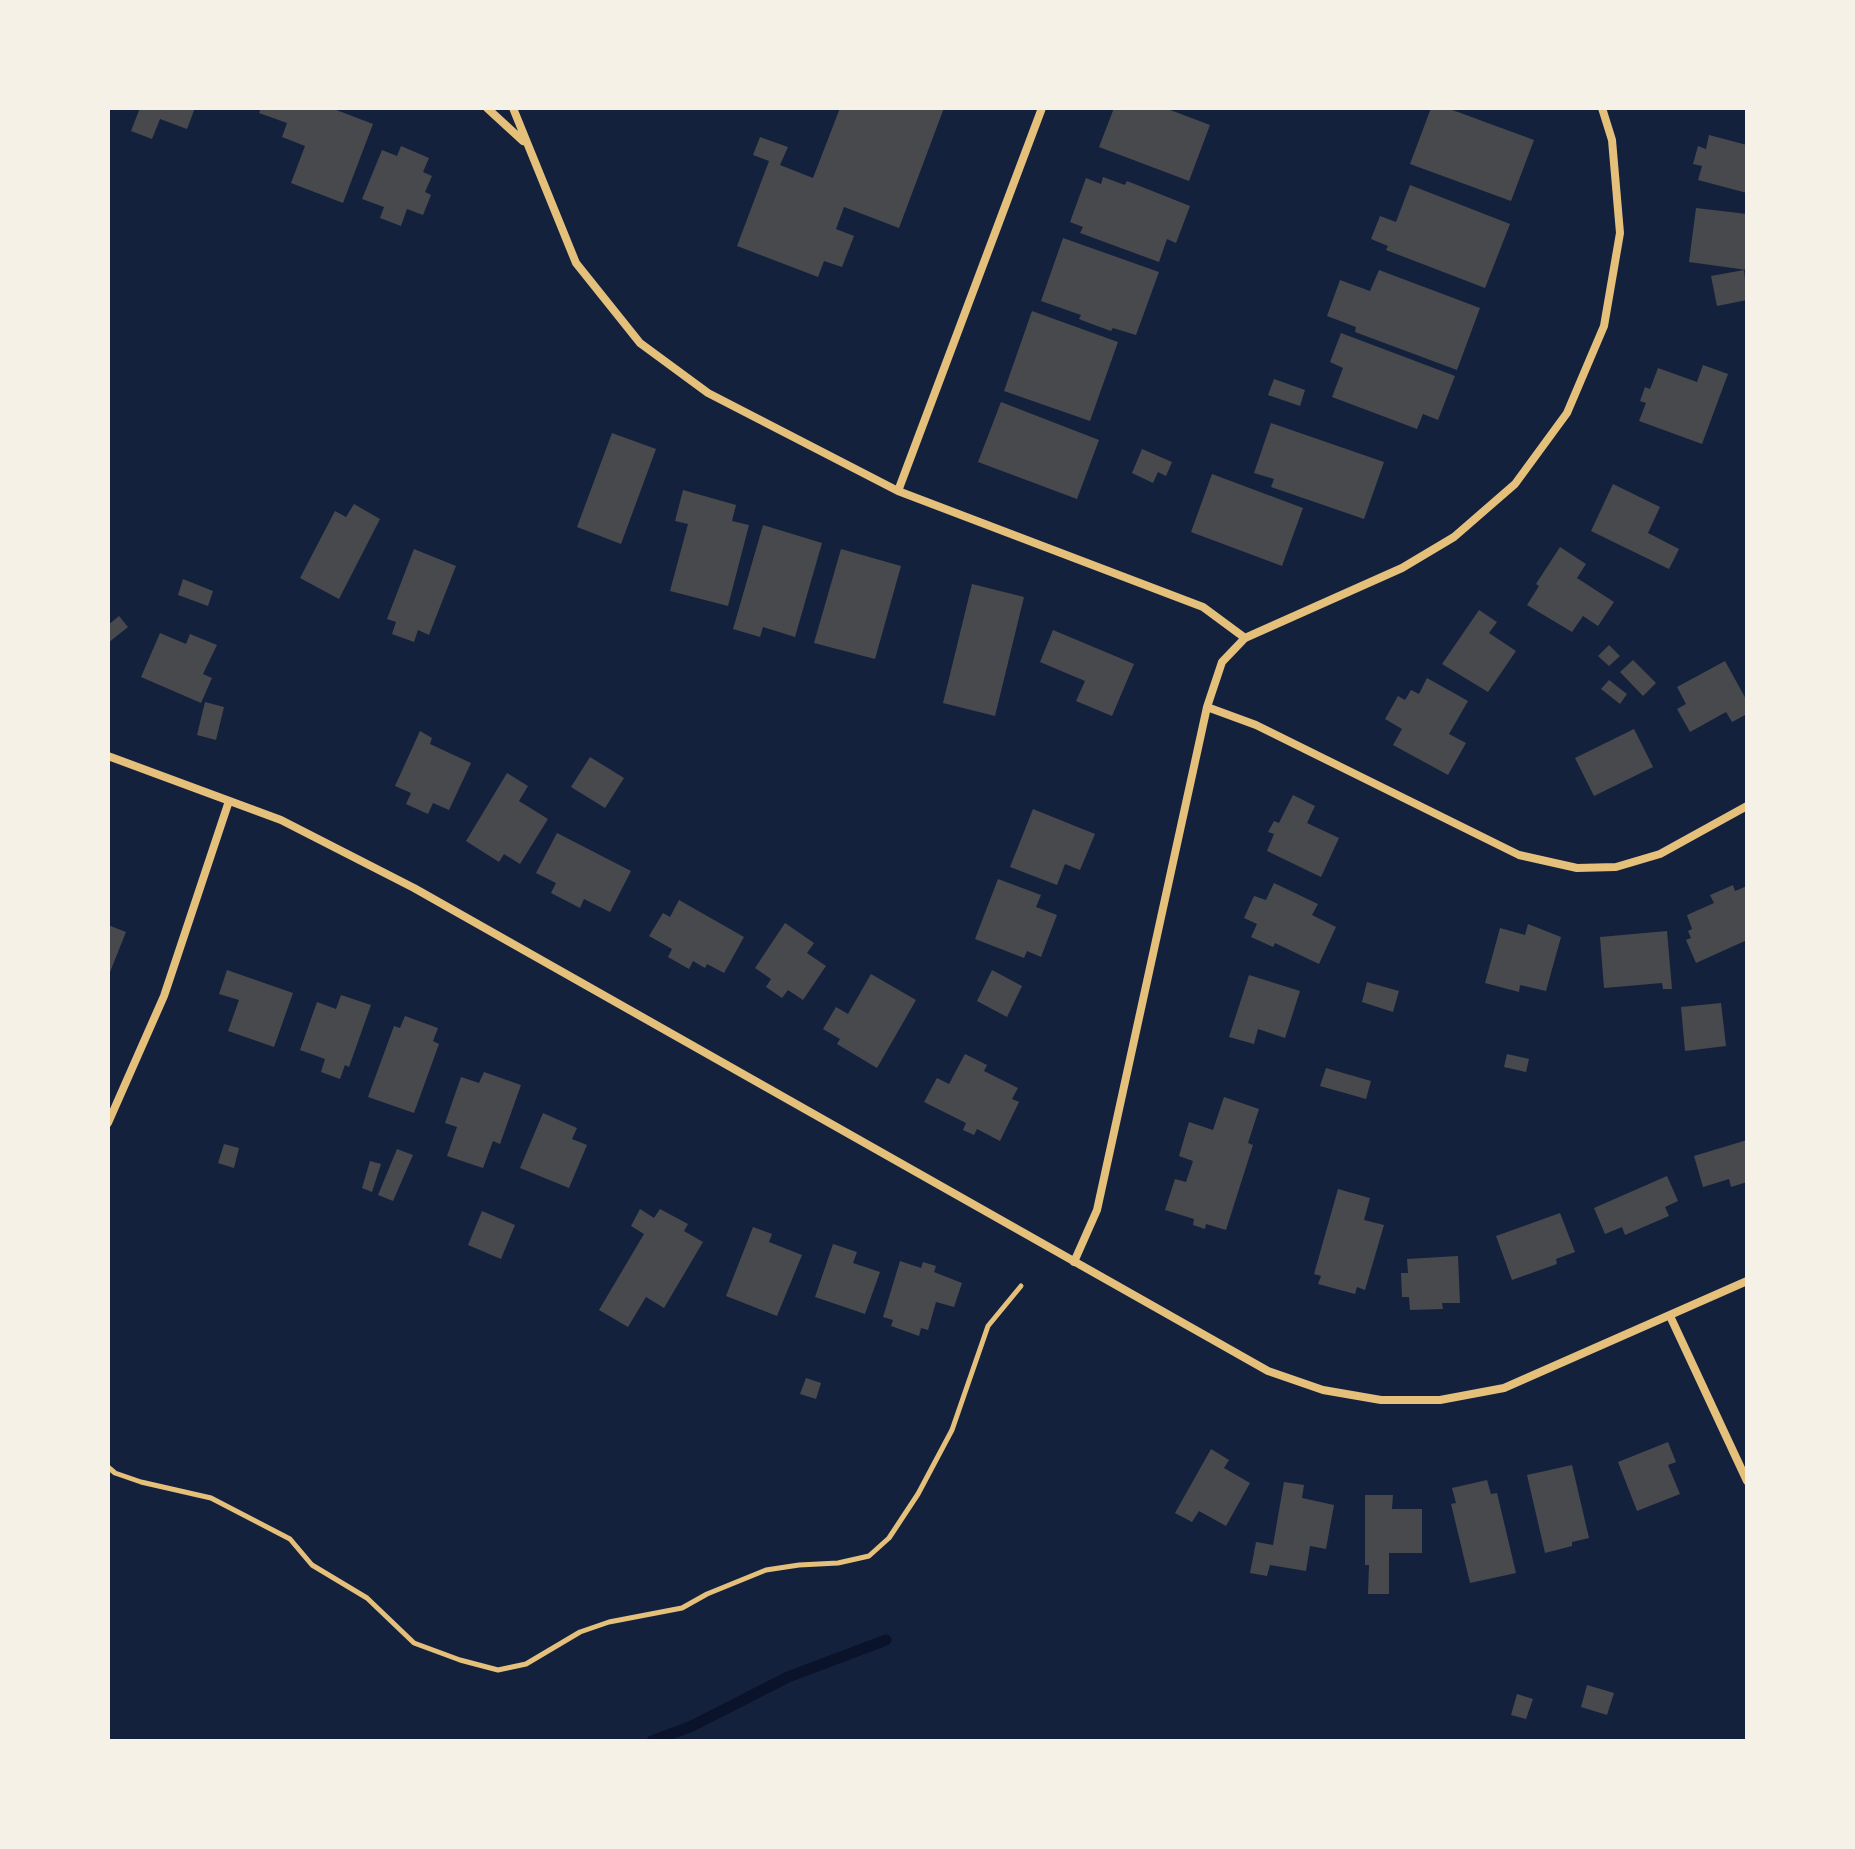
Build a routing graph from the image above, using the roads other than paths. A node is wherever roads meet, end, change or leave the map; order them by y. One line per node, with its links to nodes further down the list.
1 (487, 108): 5 (street)
2 (513, 108): 5 (street)
3 (1042, 108): 6 (street)
4 (1602, 108): 7 (street)
5 (526, 144): 6 (street)
6 (898, 491): 7 (street)
7 (1245, 638): 8 (street)
8 (1207, 707): 11 (street); 13 (street)
9 (108, 756): 10 (street)
10 (229, 801): 12 (street); 13 (street)
11 (1747, 806)
12 (108, 1123)
13 (1074, 1262): 15 (street)
14 (1747, 1281): 15 (street)
15 (1670, 1316): 16 (street)
16 (1747, 1481)

